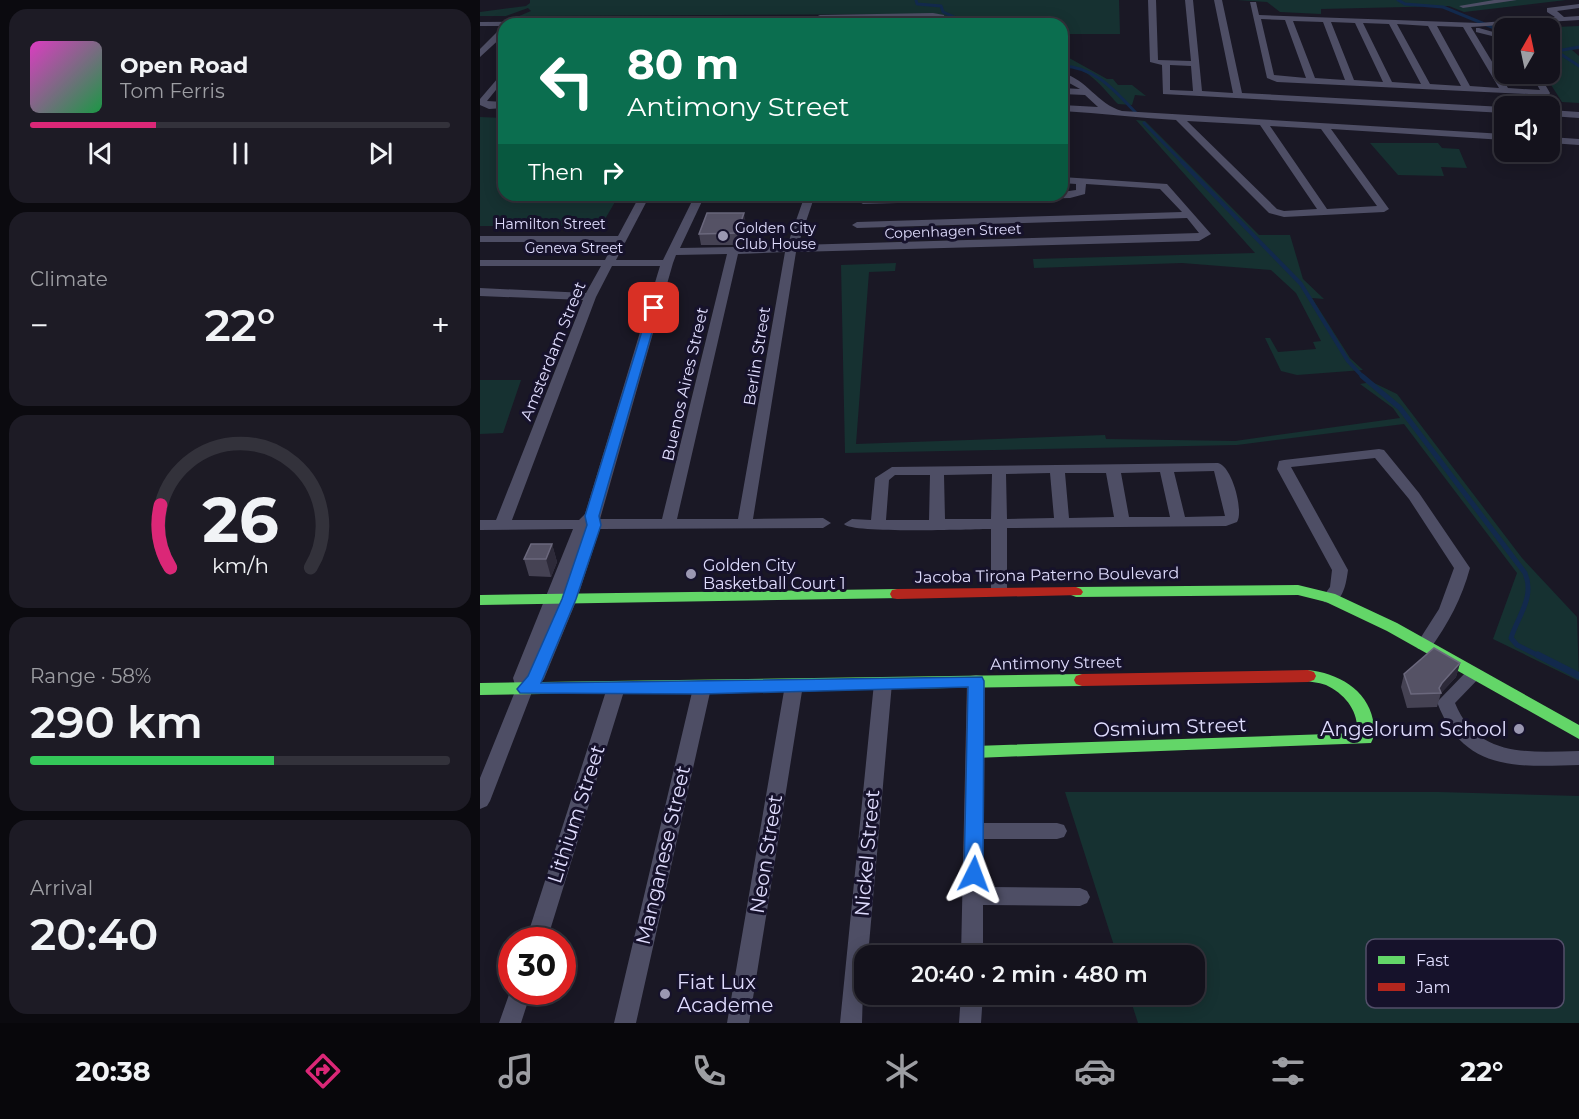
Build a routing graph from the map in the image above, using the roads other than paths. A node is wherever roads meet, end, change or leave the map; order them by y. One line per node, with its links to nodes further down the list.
1 (1152, 0): 27 (street)
2 (1188, 0): 28 (street)
3 (1218, 0): 45 (street)
4 (1513, 0): 6 (street)
5 (1253, 4): 10 (street)
6 (1463, 6)
7 (1579, 6): 15 (street)
8 (1339, 10): 17 (street)
9 (1380, 10): 19 (street)
10 (1257, 17): 13 (street); 31 (street)
11 (873, 18): 12 (street)
12 (941, 18)
13 (1288, 18): 16 (street); 31 (street)
14 (1579, 18): 15 (street)
15 (1562, 19): 23 (street)
16 (1326, 20): 17 (street); 32 (street)
17 (1342, 20): 18 (street)
18 (1358, 21): 19 (street); 34 (street)
19 (1388, 22): 20 (street); 38 (street)
20 (1431, 23): 23 (street); 40 (street)
21 (480, 24): 22 (street)
22 (498, 24)
23 (1467, 26): 24 (street); 41 (street)
24 (1494, 33)
25 (498, 36): 26 (street)
26 (480, 54)
27 (1166, 63): 28 (street); 43 (street)
28 (1194, 64): 43 (street)
29 (1068, 77): 42 (street)
30 (498, 81): 35 (street)
31 (1312, 81): 32 (street)
32 (1351, 84): 34 (street)
33 (1541, 84): 41 (street)
34 (1389, 86): 38 (street)
35 (492, 87): 36 (street); 37 (street); 44 (street)
36 (498, 87)
37 (480, 88)
38 (1428, 88): 40 (street)
39 (1068, 90): 42 (street)
40 (1468, 90): 41 (street)
41 (1505, 91)
42 (1087, 92): 47 (street)
43 (1198, 94): 45 (street)
44 (498, 105)
45 (1233, 106): 48 (street); 52 (street); 54 (street)
46 (1068, 108): 47 (street)
47 (1105, 110): 51 (street)
48 (1494, 110)
49 (1560, 114): 50 (street)
50 (1579, 115)
51 (1180, 119): 54 (street); 58 (street)
52 (1264, 124): 53 (street); 66 (street)
53 (1325, 128): 55 (street); 66 (street)
54 (1209, 129): 58 (street)
55 (1494, 136)
56 (1560, 141): 57 (street)
57 (1579, 142)
58 (1214, 152): 66 (street)
59 (1068, 180): 60 (street)
60 (1081, 181): 61 (street); 67 (street)
61 (1068, 195)
62 (642, 201): 69 (street, Amsterdam Street)
63 (697, 201): 74 (street)
64 (808, 201): 72 (street, Berlin Street)
65 (863, 201): 68 (street)
66 (1324, 212)
67 (1187, 215): 68 (street); 71 (street, Copenhagen Street)
68 (857, 225): 71 (street)
69 (621, 239): 70 (street, Hamilton Street); 76 (street, Amsterdam Street)
70 (480, 240)
71 (852, 249): 72 (street, Copenhagen Street)
72 (791, 250): 73 (street, Copenhagen Street); 90 (street, Berlin Street)
73 (733, 251): 74 (street, Copenhagen Street); 89 (street, Buenos Aires Street)
74 (670, 257): 76 (street, Geneva Street); 84 (street)
75 (480, 262): 76 (street, Geneva Street)
76 (608, 262): 78 (street, Amsterdam Street)
77 (480, 292): 78 (street)
78 (590, 297): 94 (street, Amsterdam Street)
79 (1113, 469): 80 (street); 82 (street); 88 (street)
80 (1166, 469): 85 (street); 85 (street)
81 (999, 470): 82 (street); 83 (street); 92 (street)
82 (1057, 470): 87 (street)
83 (937, 471): 95 (street); 96 (street)
84 (590, 522): 89 (street); 94 (street); 99 (street)
85 (1179, 522): 88 (street)
86 (823, 523): 90 (street)
87 (1062, 523): 88 (street); 92 (street)
88 (1122, 523)
89 (668, 524): 90 (street)
90 (745, 524)
91 (852, 524): 95 (street)
92 (999, 524): 96 (street); 97 (street)
93 (480, 525): 94 (street)
94 (502, 525)
95 (878, 525): 96 (street)
96 (937, 525)
97 (999, 592): 98 (street, Jacoba Tirona Paterno Boulevard); 99 (street, Jacoba Tirona Paterno Boulevard)
98 (1330, 598): 101 (street, Jacoba Tirona Paterno Boulevard); 101 (street)
99 (560, 599): 100 (street, Jacoba Tirona Paterno Boulevard); 109 (street)
100 (480, 600)
101 (1424, 645): 102 (street, Jacoba Tirona Paterno Boulevard)
102 (1474, 674): 110 (street, Jacoba Tirona Paterno Boulevard); 113 (street)
103 (976, 681): 104 (street, Antimony Street); 111 (street, Antimony Street); 112 (street)
104 (883, 683): 105 (street, Antimony Street); 126 (street, Nickel Street)
105 (794, 685): 107 (street, Antimony Street); 125 (street, Neon Street)
106 (616, 688): 107 (street, Antimony Street); 109 (street, Antimony Street); 119 (street, Lithium Street)
107 (702, 688): 124 (street, Manganese Street)
108 (480, 689): 109 (street, Antimony Street)
109 (525, 689): 114 (street)
110 (1579, 733)
111 (1365, 739): 112 (street, Osmium Street)
112 (975, 752): 115 (street)
113 (1579, 758)
114 (480, 801)
115 (976, 831): 116 (street); 117 (street)
116 (1057, 831)
117 (972, 896): 118 (street); 120 (street)
118 (1080, 897)
119 (540, 927)
120 (972, 945)
121 (516, 1005): 123 (street)
122 (971, 1005): 127 (street)
123 (510, 1023)
124 (625, 1023)
125 (738, 1023)
126 (851, 1023)
127 (970, 1023)

